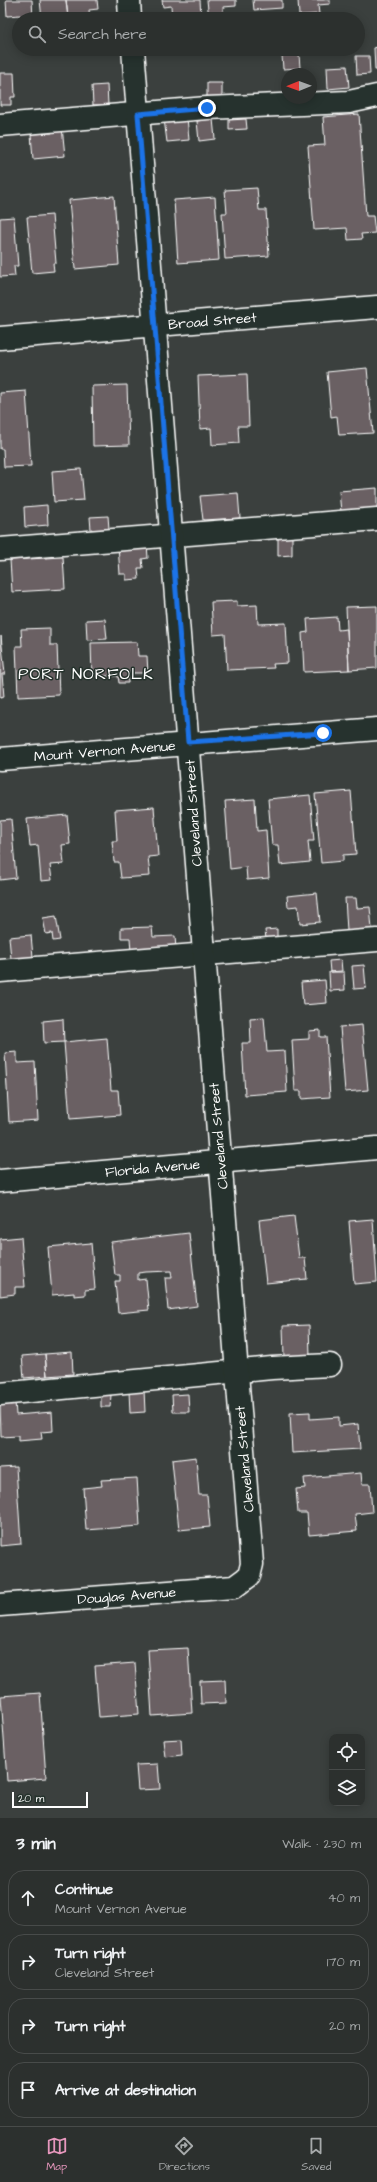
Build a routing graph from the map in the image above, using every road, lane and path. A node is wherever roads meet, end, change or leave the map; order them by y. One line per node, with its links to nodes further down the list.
1 (129, 0): 2 (street)
2 (130, 12)
3 (134, 56): 5 (street, Cleveland Street)
4 (377, 96): 5 (street)
5 (138, 114): 6 (street); 8 (street, Cleveland Street)
6 (0, 125)
7 (377, 307): 8 (street, Broad Street)
8 (155, 326): 9 (street, Broad Street); 11 (street, Cleveland Street)
9 (0, 338)
10 (377, 519): 11 (street)
11 (171, 535): 12 (street); 14 (street, Cleveland Street)
12 (0, 549)
13 (377, 729): 14 (street, Mount Vernon Avenue)
14 (188, 742): 15 (street, Mount Vernon Avenue); 17 (street, Cleveland Street)
15 (0, 758)
16 (377, 940): 17 (street)
17 (204, 954): 18 (street); 20 (street, Cleveland Street)
18 (0, 971)
19 (377, 1148): 20 (street, Florida Avenue)
20 (220, 1161): 21 (street, Florida Avenue); 23 (street, Cleveland Street)
21 (0, 1182)
22 (330, 1365): 23 (street)
23 (237, 1371): 24 (street); 25 (street, Cleveland Street)
24 (0, 1394)
25 (249, 1576): 26 (street, Douglas Avenue)
26 (0, 1605)

